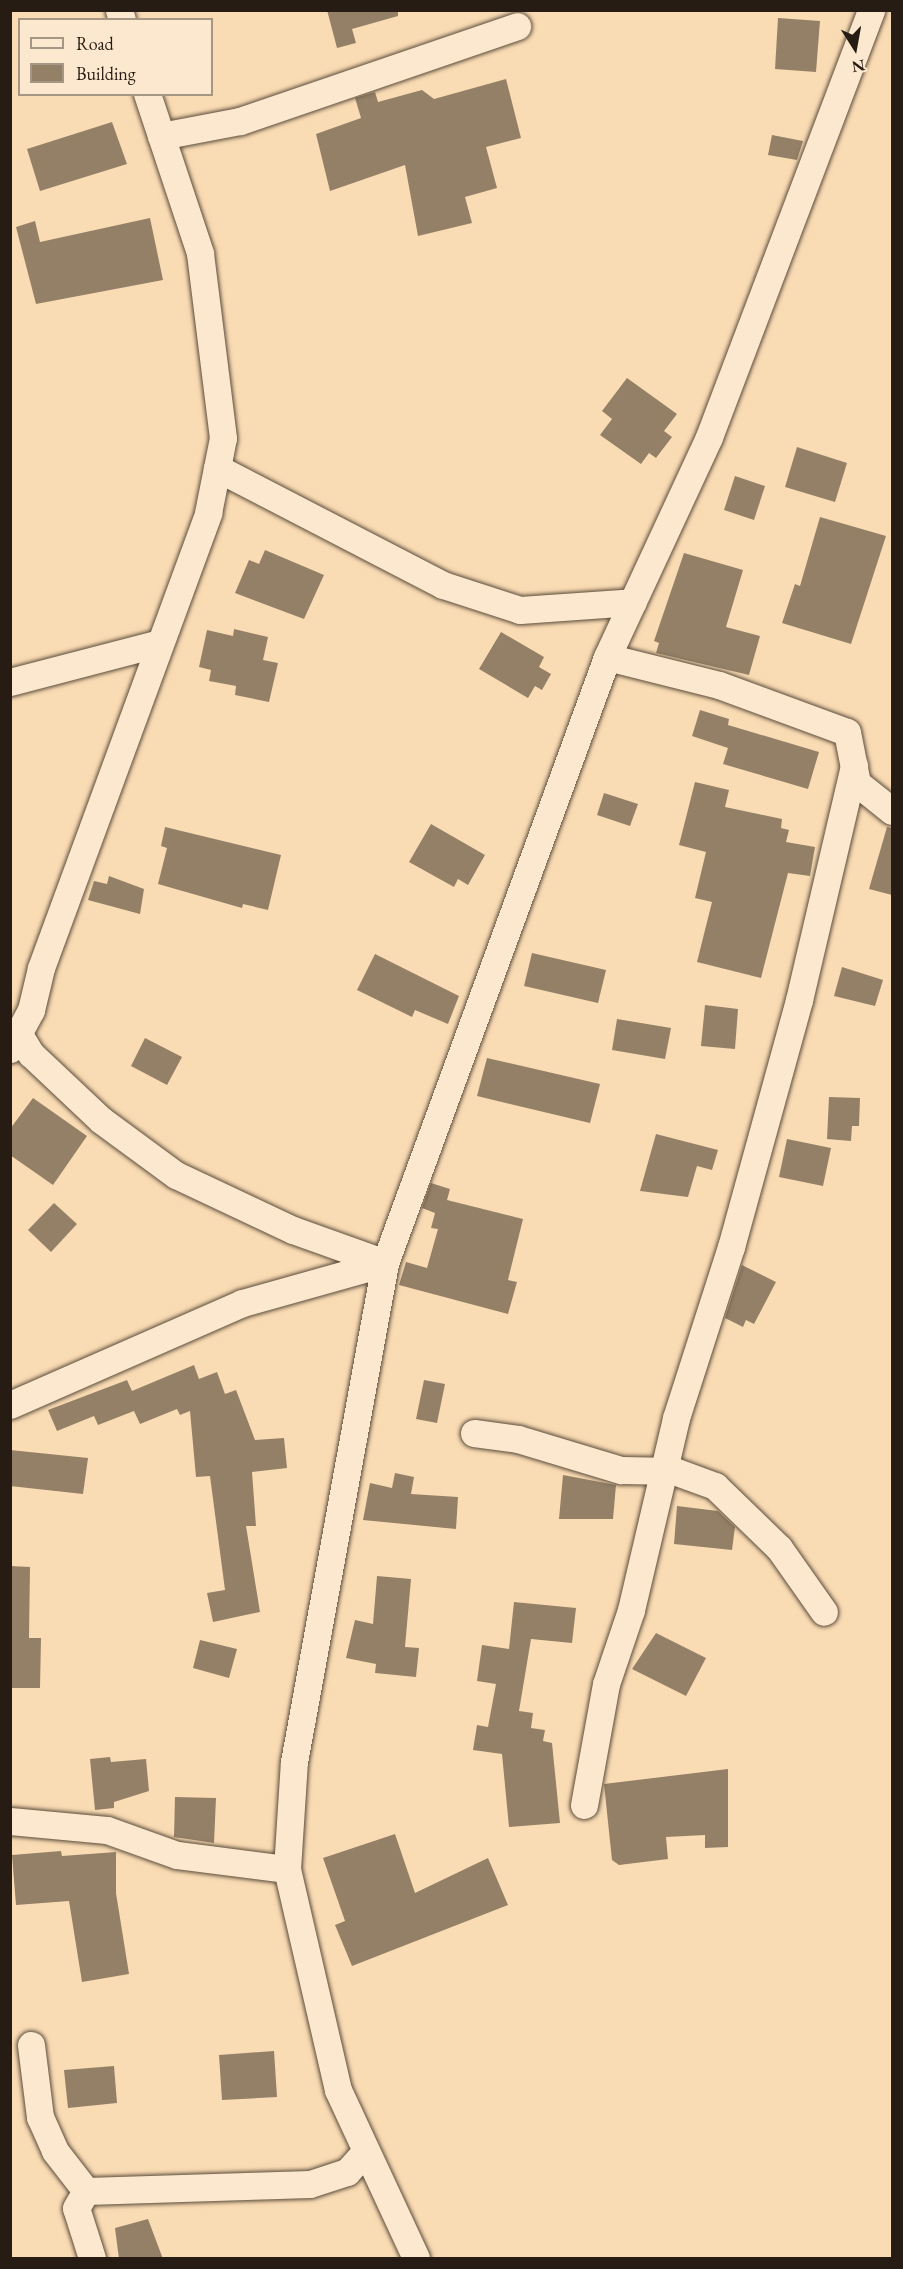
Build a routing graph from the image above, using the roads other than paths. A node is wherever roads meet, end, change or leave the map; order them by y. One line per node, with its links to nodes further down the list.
1 (872, 10): 6 (street)
2 (517, 26): 4 (street)
3 (148, 96): 4 (street)
4 (161, 136): 5 (street)
5 (217, 468): 6 (street); 7 (street)
6 (633, 602): 8 (street)
7 (156, 644): 9 (street); 12 (street)
8 (608, 657): 10 (street); 13 (street)
9 (10, 682)
10 (854, 765): 11 (street); 16 (street)
11 (892, 811)
12 (15, 1042): 13 (street)
13 (385, 1263): 14 (street); 20 (street)
14 (10, 1405)
15 (474, 1433): 16 (street)
16 (662, 1471): 17 (street); 18 (street)
17 (824, 1612)
18 (584, 1805)
19 (10, 1821): 20 (street)
20 (288, 1869): 22 (street)
21 (31, 2045): 23 (street)
22 (366, 2151): 23 (street); 25 (street)
23 (86, 2191): 24 (street)
24 (92, 2259)
25 (416, 2259)

